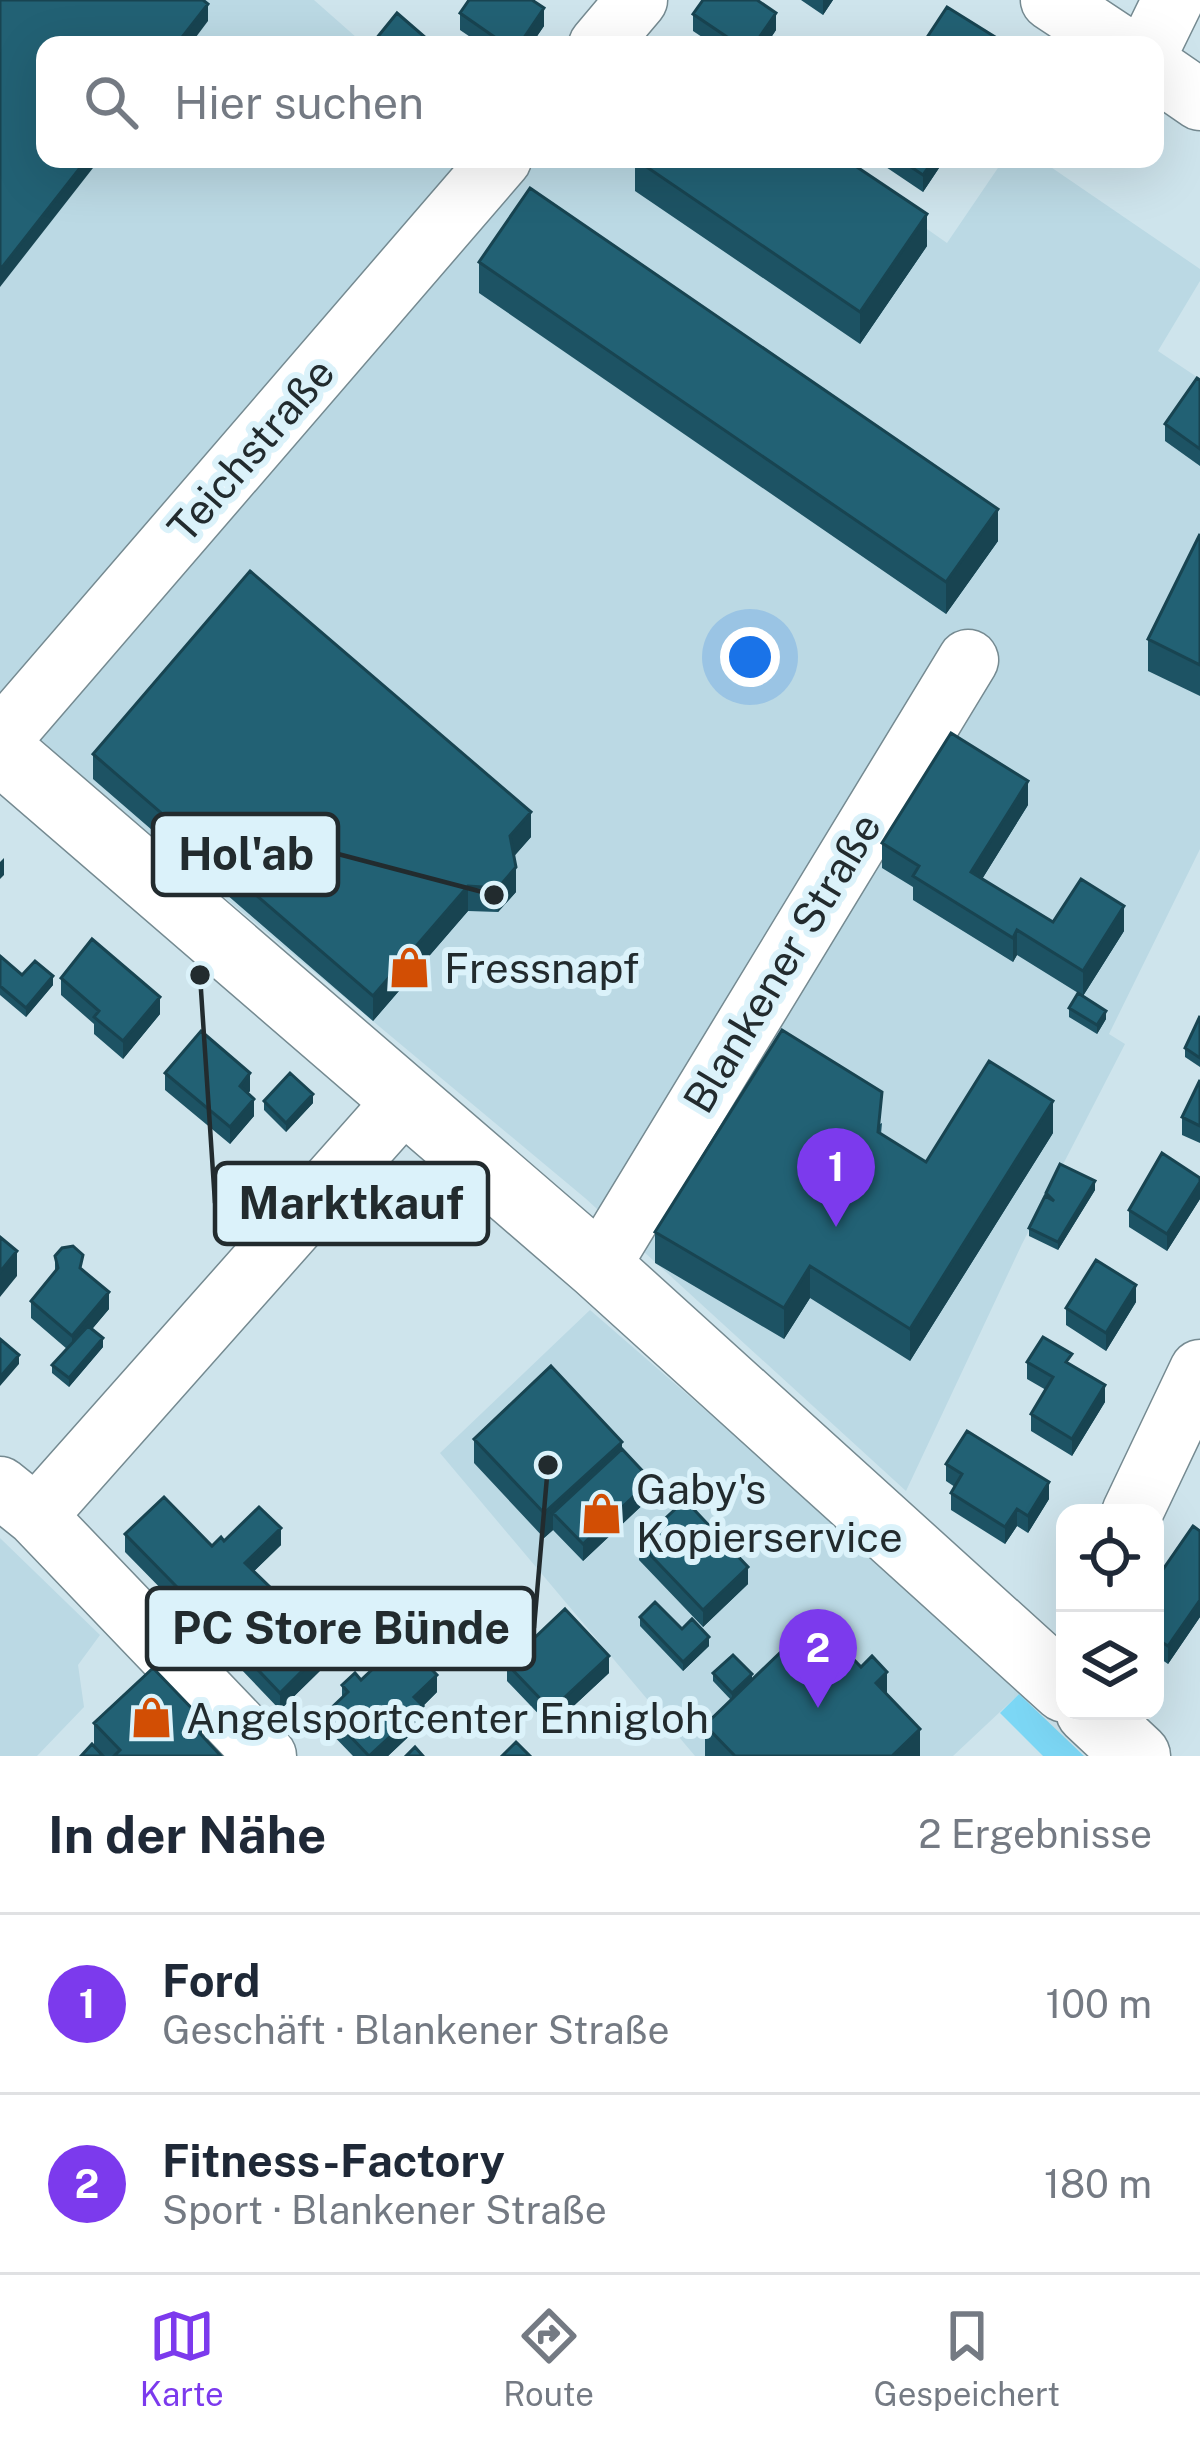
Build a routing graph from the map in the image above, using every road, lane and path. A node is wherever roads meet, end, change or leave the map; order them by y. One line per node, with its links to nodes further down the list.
1 (637, 0): 4 (street)
2 (1051, 0): 5 (street)
3 (1173, 0): 6 (street)
4 (607, 36)
5 (1106, 36)
6 (1155, 36)
7 (1164, 75): 8 (street)
8 (1200, 100)
9 (493, 168): 11 (street, Teichstraße)
10 (968, 660): 14 (street, Blankener Straße)
11 (0, 740)
12 (0, 750): 13 (main road)
13 (406, 1099): 14 (main road); 16 (street)
14 (599, 1267): 18 (main road)
15 (1200, 1370): 17 (street)
16 (18, 1502): 20 (street)
17 (1136, 1504)
18 (1056, 1670)
19 (1104, 1720): 21 (main road)
20 (266, 1756)
21 (1137, 1756)

